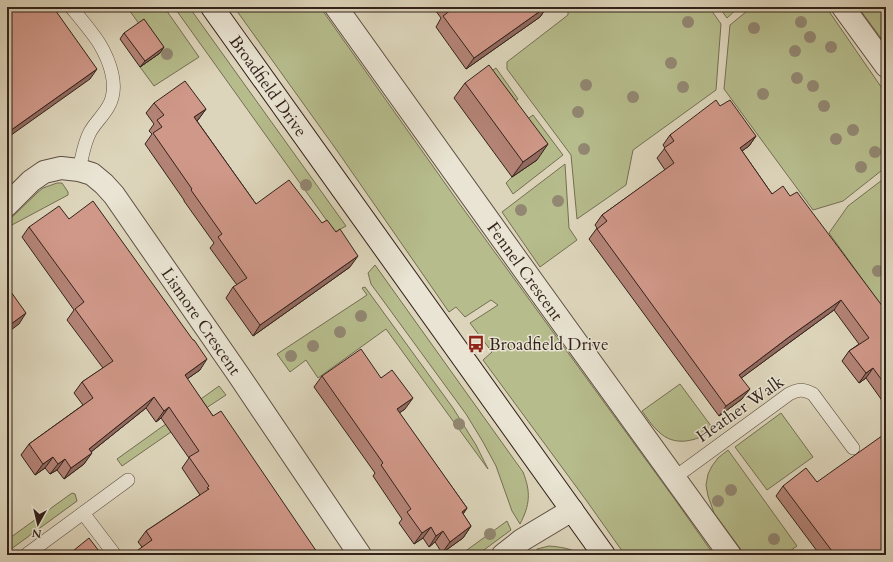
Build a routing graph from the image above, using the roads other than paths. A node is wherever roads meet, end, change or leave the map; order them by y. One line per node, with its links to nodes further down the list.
1 (71, 7): 6 (lane)
2 (212, 7): 11 (street, Broadfield Drive)
3 (336, 7): 9 (street, Fennel Crescent)
4 (843, 7): 5 (street)
5 (886, 66)
6 (79, 170): 7 (street, Lismore Crescent); 15 (street, Lismore Crescent)
7 (7, 205)
8 (853, 448): 9 (lane, Heather Walk)
9 (674, 478): 18 (street, Fennel Crescent)
10 (128, 480): 12 (lane)
11 (572, 510): 16 (street); 17 (street, Broadfield Drive)
12 (83, 513): 13 (lane); 14 (lane)
13 (26, 555)
14 (115, 555)
15 (360, 555)
16 (503, 555)
17 (604, 555)
18 (730, 555)

